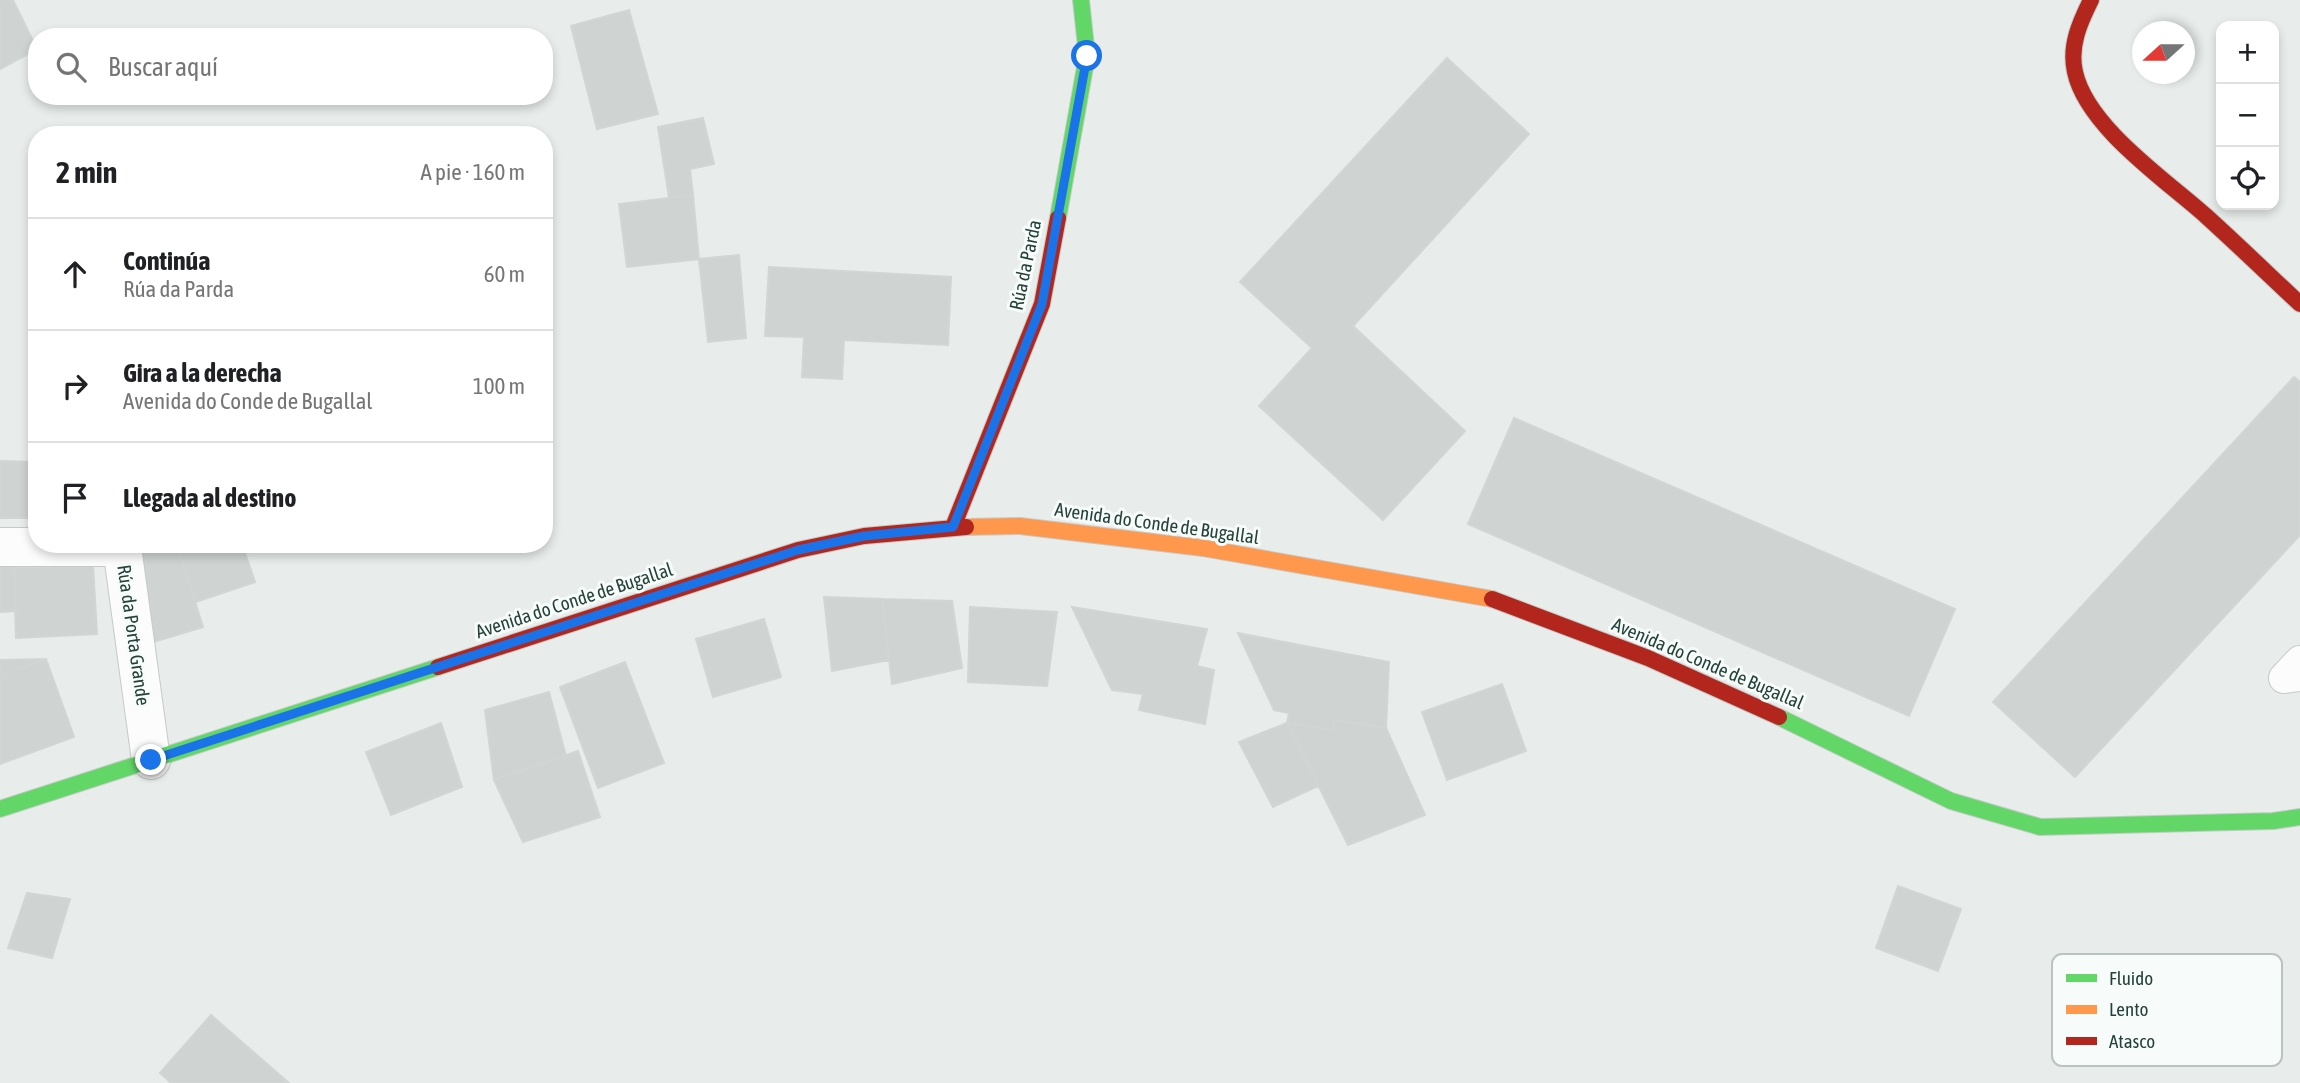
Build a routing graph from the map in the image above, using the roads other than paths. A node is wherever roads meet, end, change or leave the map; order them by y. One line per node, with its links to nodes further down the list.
1 (1082, 0): 4 (street, Rúa da Parda)
2 (2091, 0): 3 (street)
3 (2300, 304)
4 (953, 527): 10 (street, Avenida do Conde de Bugallal); 12 (street, Avenida do Conde de Bugallal)
5 (0, 547): 6 (street, Rúa da Porta Grande)
6 (28, 547)
7 (123, 553): 10 (street, Rúa da Porta Grande)
8 (2300, 661): 9 (lane)
9 (2300, 676)
10 (151, 760): 11 (street, Avenida do Conde de Bugallal)
11 (0, 809)
12 (2300, 817)

